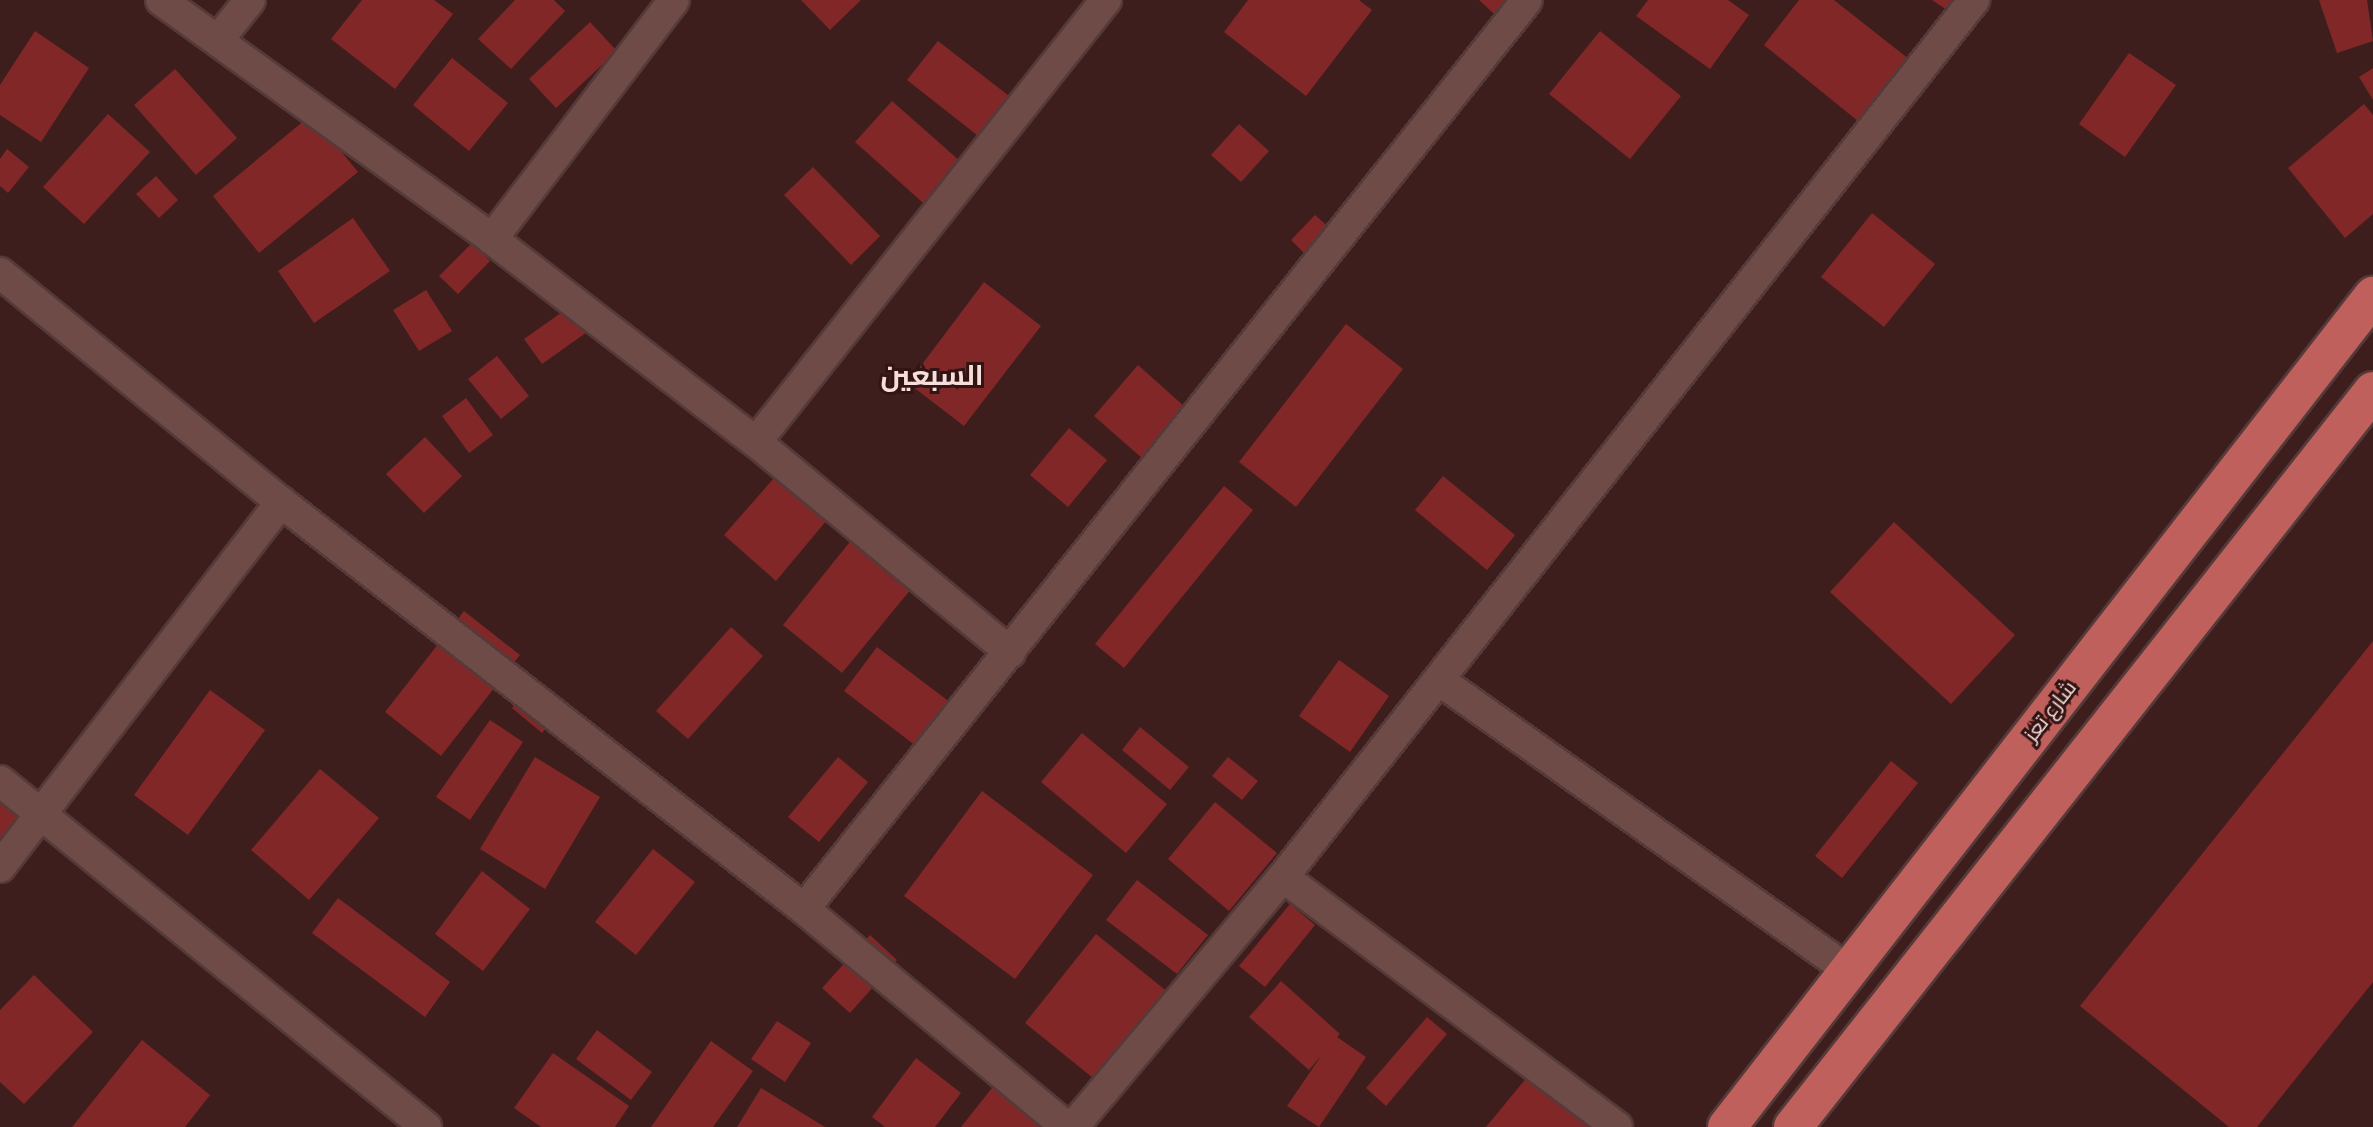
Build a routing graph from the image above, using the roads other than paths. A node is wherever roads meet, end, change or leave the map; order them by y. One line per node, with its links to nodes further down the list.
1 (161, 0): 7 (street)
2 (250, 0): 7 (street)
3 (674, 0): 8 (street)
4 (1106, 0): 12 (street)
5 (1527, 0): 14 (street)
6 (1974, 0): 15 (street)
7 (218, 40): 8 (street)
8 (492, 239): 12 (street)
9 (0, 273): 13 (street)
10 (2373, 296): 21 (highway, شارع تعز)
11 (2373, 391): 27 (highway)
12 (756, 442): 14 (street)
13 (281, 502): 17 (street); 20 (street)
14 (1010, 652): 20 (street)
15 (1439, 680): 19 (street); 21 (street)
16 (0, 781): 17 (street)
17 (43, 811): 18 (street); 22 (street)
18 (0, 867)
19 (1283, 877): 24 (street); 25 (street)
20 (804, 909): 23 (street)
21 (1848, 970): 26 (highway, شارع تعز)
22 (426, 1127)
23 (1068, 1127)
24 (1073, 1127)
25 (1617, 1127)
26 (1727, 1127)
27 (1793, 1127)

